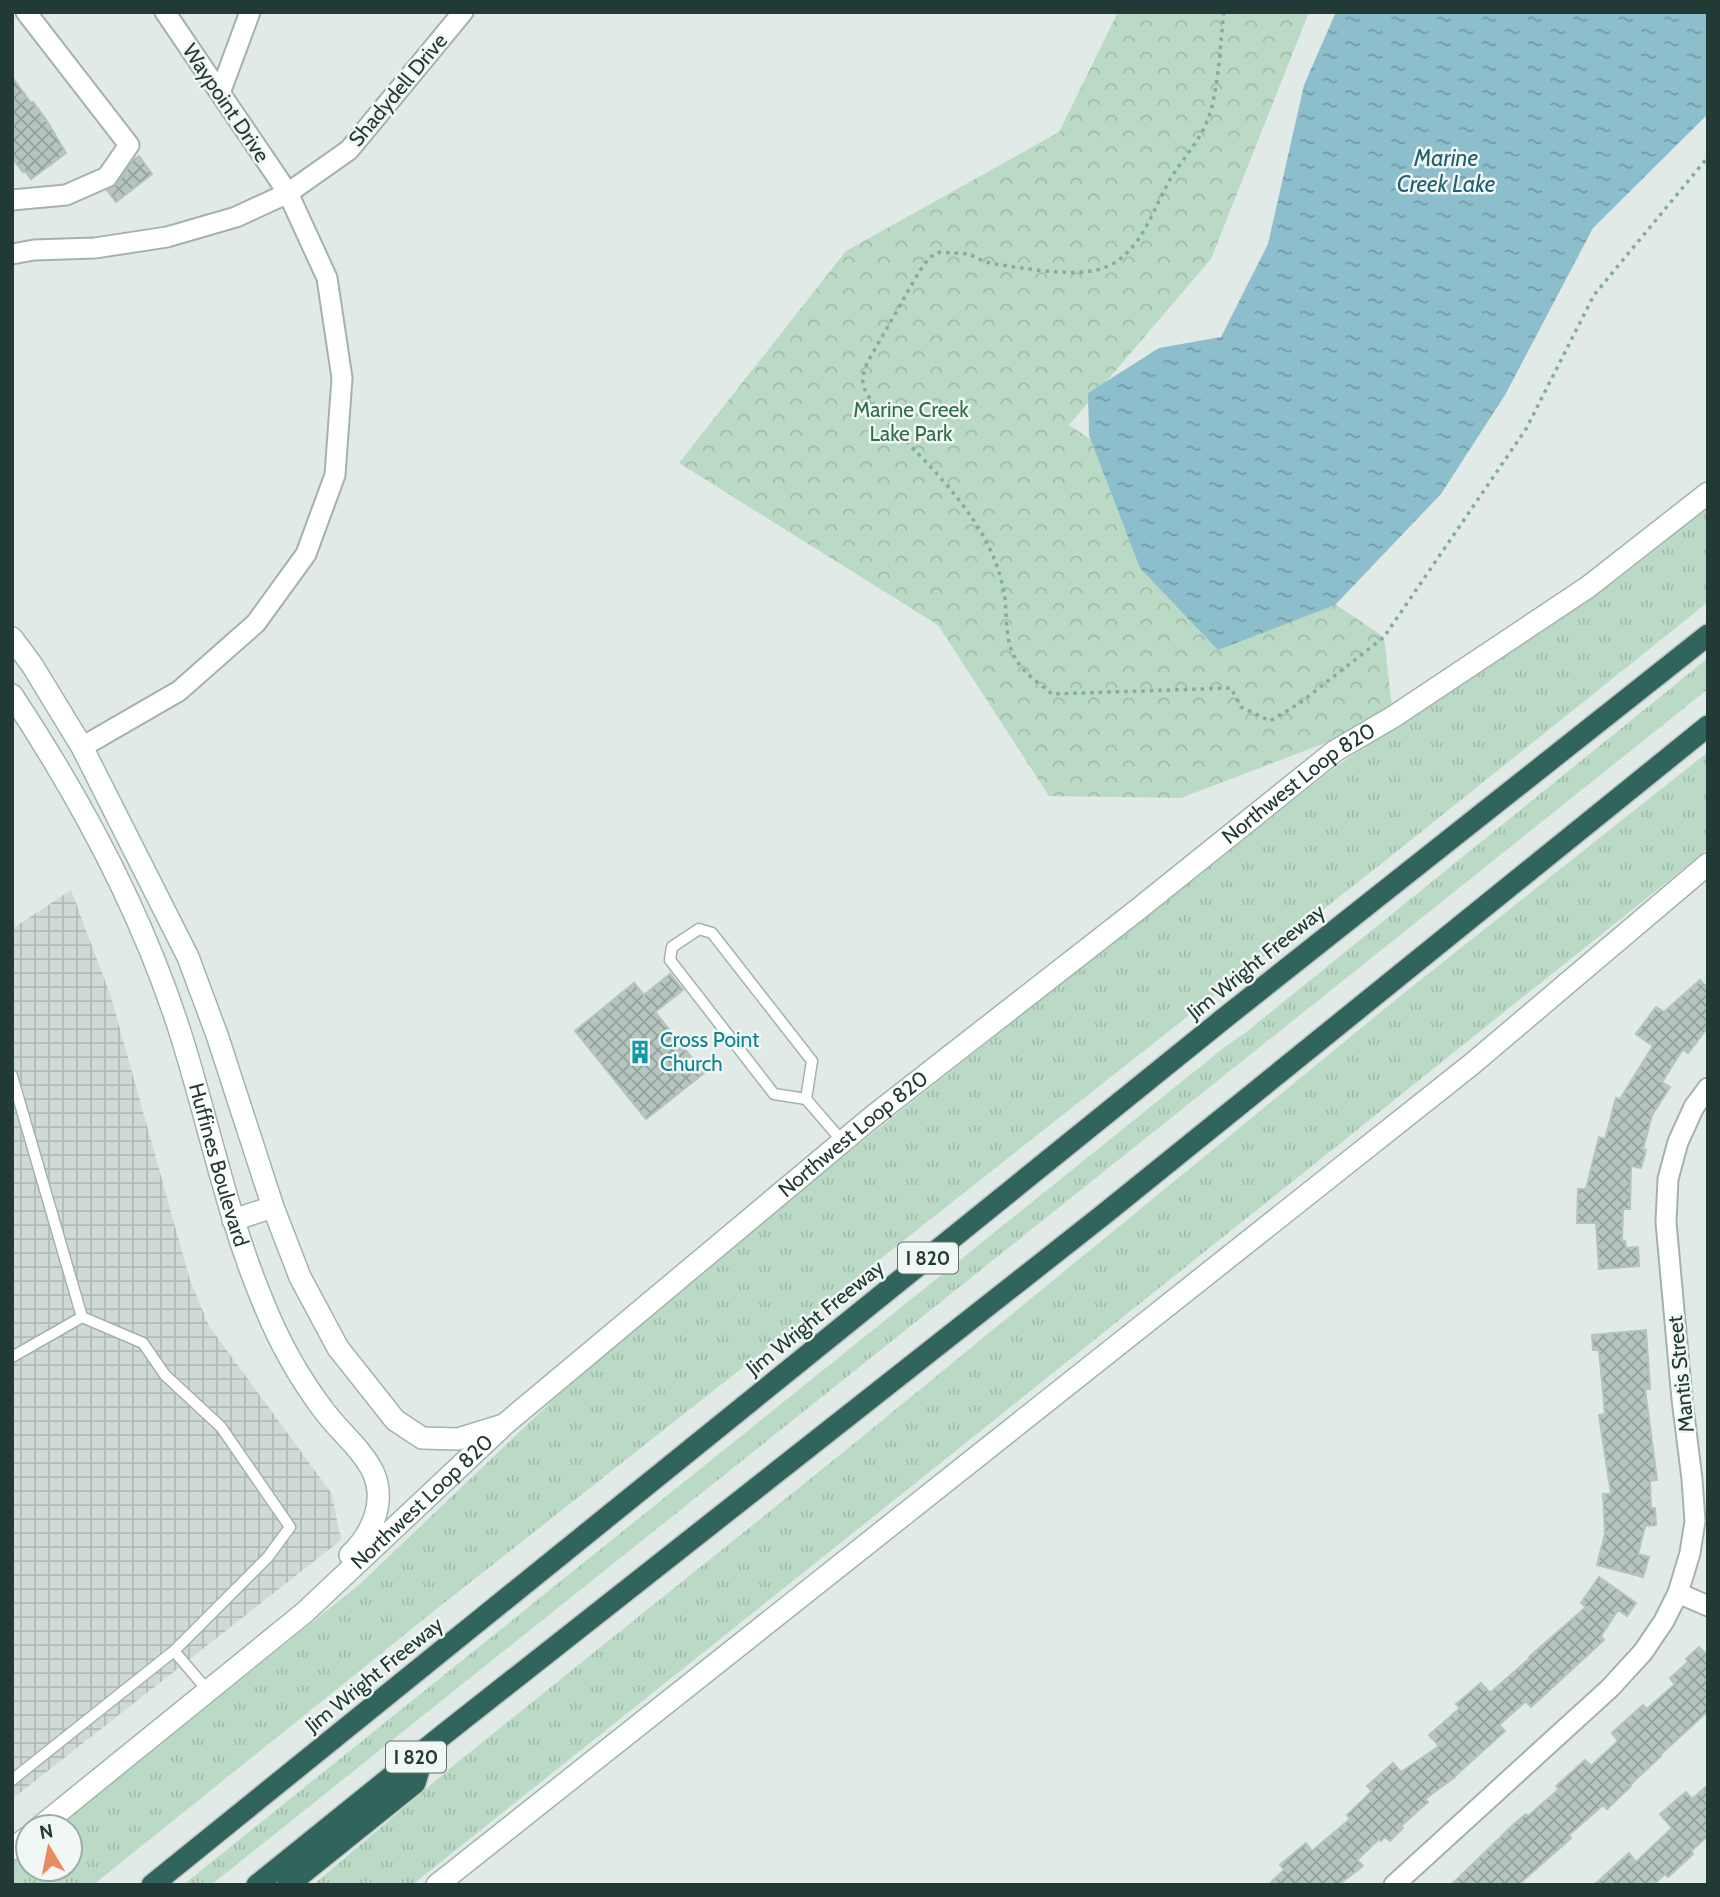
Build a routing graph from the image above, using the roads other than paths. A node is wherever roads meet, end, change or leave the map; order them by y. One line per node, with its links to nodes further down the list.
1 (26, 12): 7 (street)
2 (165, 12): 5 (street, Waypoint Drive)
3 (250, 12): 5 (street)
4 (463, 12): 6 (street, Shadydell Drive)
5 (220, 93): 6 (street, Waypoint Drive)
6 (288, 193): 8 (street, Shadydell Drive); 14 (street, Waypoint Drive)
7 (12, 200)
8 (12, 254)
9 (1708, 493): 20 (main road, Northwest Loop 820)
10 (1708, 635): 34 (highway, Jim Wright Freeway / I 820)
11 (12, 638): 14 (main road, Huffines Boulevard)
12 (12, 695): 15 (main road, Huffines Boulevard)
13 (1708, 726): 31 (highway, I 820)
14 (82, 747): 15 (main road); 21 (main road, Huffines Boulevard)
15 (56, 763): 22 (main road, Huffines Boulevard)
16 (1708, 864): 37 (main road)
17 (12, 1076): 23 (lane)
18 (1708, 1088): 26 (street, Mantis Street)
19 (806, 1099): 19 (lane); 20 (lane)
20 (843, 1143): 25 (main road, Northwest Loop 820)
21 (273, 1207): 22 (main road); 25 (main road, Huffines Boulevard)
22 (233, 1220): 28 (main road, Huffines Boulevard)
23 (82, 1317): 24 (lane); 29 (lane)
24 (12, 1357)
25 (505, 1424): 28 (main road, Northwest Loop 820)
26 (1678, 1593): 27 (street); 38 (street, Mantis Street)
27 (1708, 1606)
28 (304, 1614): 30 (main road, Northwest Loop 820)
29 (174, 1651): 30 (lane); 32 (lane)
30 (209, 1692): 33 (main road, Northwest Loop 820)
31 (425, 1750): 35 (highway, I 820); 36 (highway)
32 (12, 1780)
33 (58, 1813)
34 (152, 1885)
35 (257, 1885)
36 (288, 1885)
37 (437, 1885)
38 (1394, 1885)

